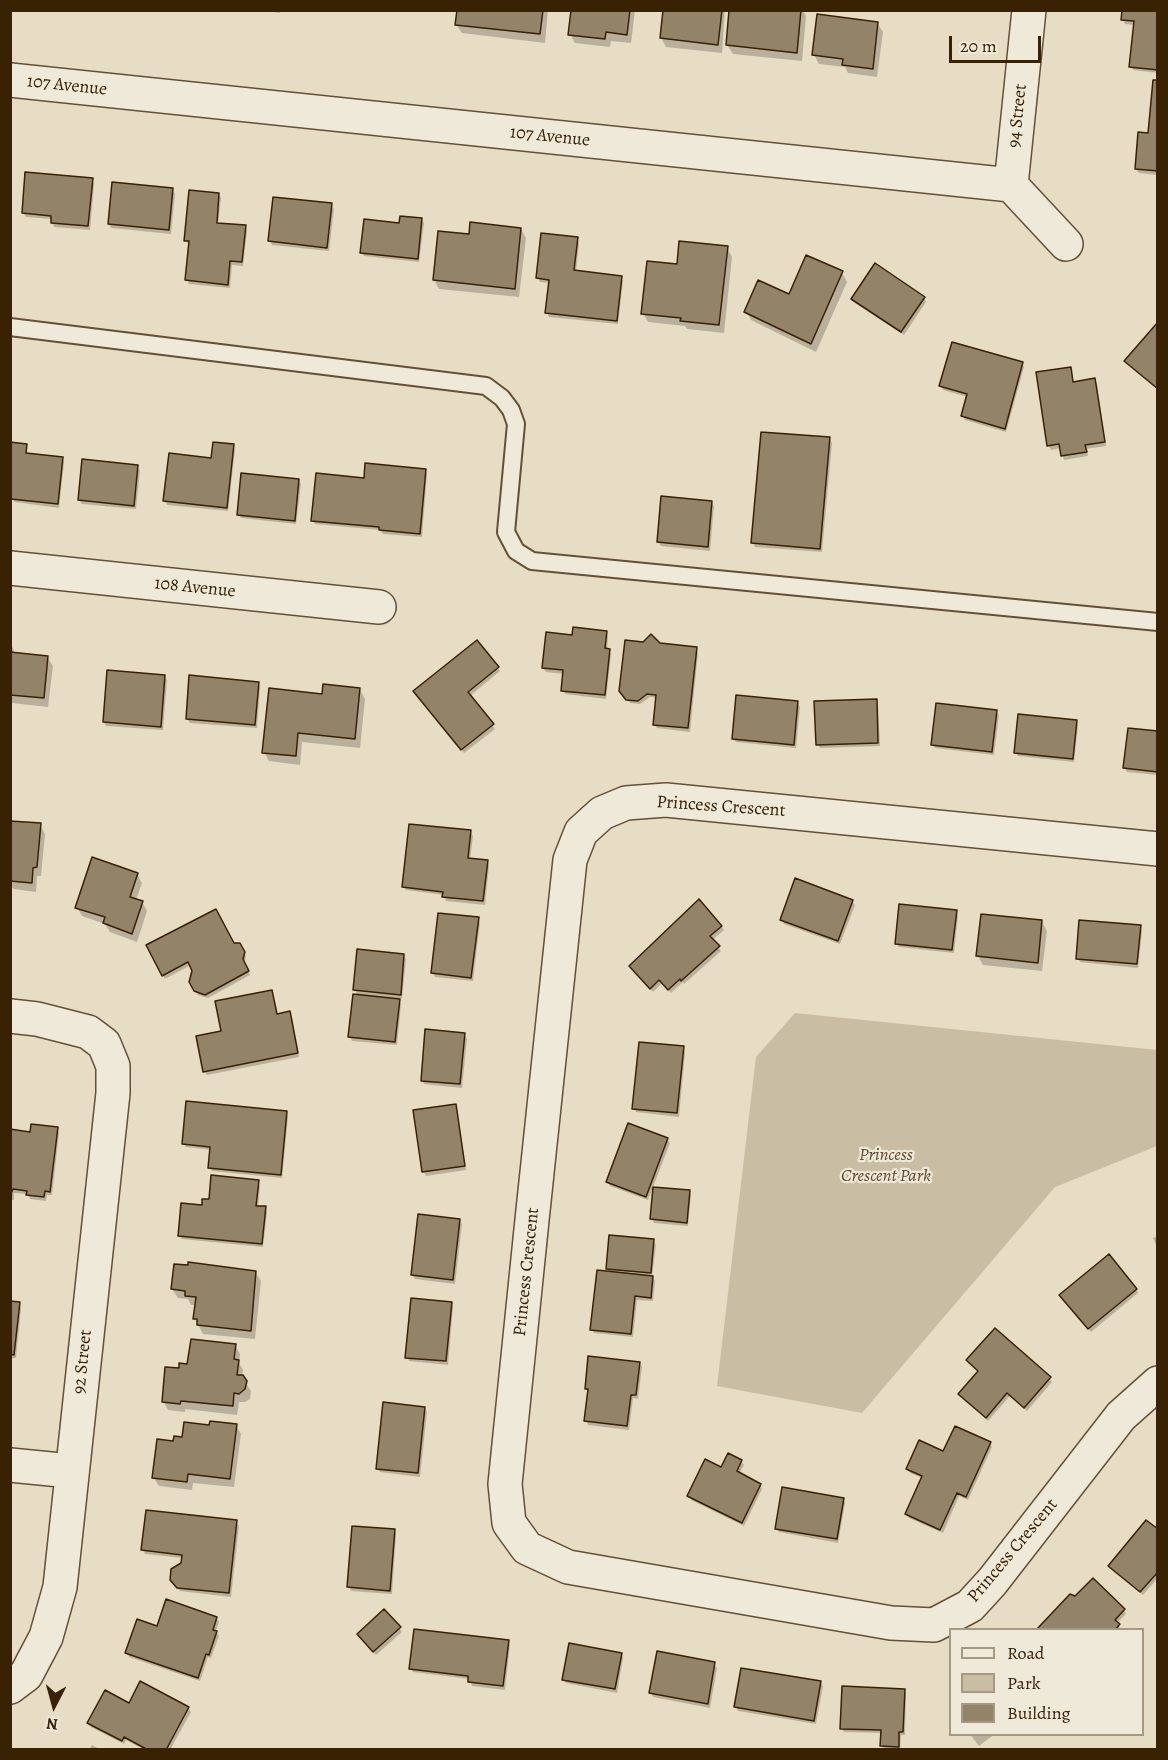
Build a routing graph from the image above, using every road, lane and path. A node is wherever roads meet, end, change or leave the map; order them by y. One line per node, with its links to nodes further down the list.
1 (1029, 10): 3 (street, 94 Street)
2 (10, 80): 3 (street, 107 Avenue)
3 (1011, 185): 4 (street)
4 (1066, 244)
5 (10, 327): 8 (lane)
6 (10, 568): 7 (street, 108 Avenue)
7 (379, 607)
8 (1158, 622)
9 (1158, 849): 11 (street, Princess Crescent)
10 (10, 1016): 13 (street, 92 Street)
11 (1158, 1383)
12 (10, 1465): 13 (street)
13 (71, 1471): 14 (street, 92 Street)
14 (10, 1687)

